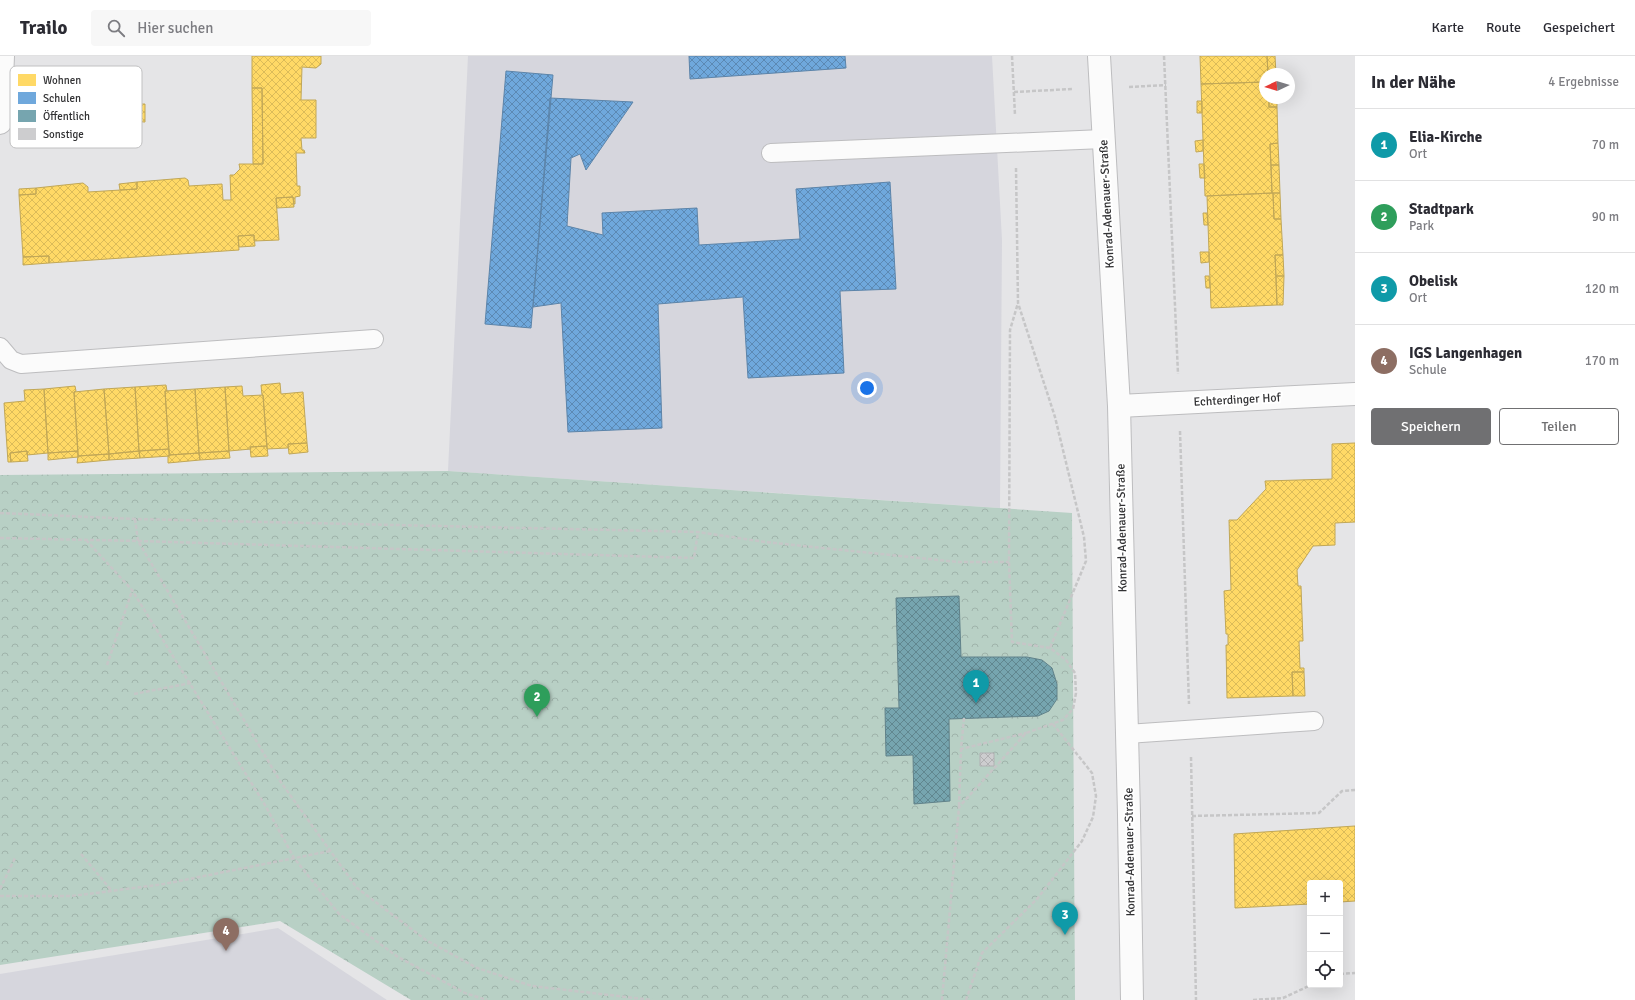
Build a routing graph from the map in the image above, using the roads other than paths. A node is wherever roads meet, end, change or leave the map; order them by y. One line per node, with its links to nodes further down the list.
1 (3, 56): 3 (street)
2 (1098, 56): 4 (street, Konrad-Adenauer-Straße)
3 (0, 123)
4 (1103, 139): 5 (lane); 9 (street, Konrad-Adenauer-Straße)
5 (771, 153)
6 (374, 339): 7 (lane)
7 (0, 347)
8 (1355, 394): 9 (street, Echterdinger Hof)
9 (1119, 406): 11 (street, Konrad-Adenauer-Straße)
10 (1314, 721): 11 (lane)
11 (1127, 734): 12 (street, Konrad-Adenauer-Straße)
12 (1132, 1000)

